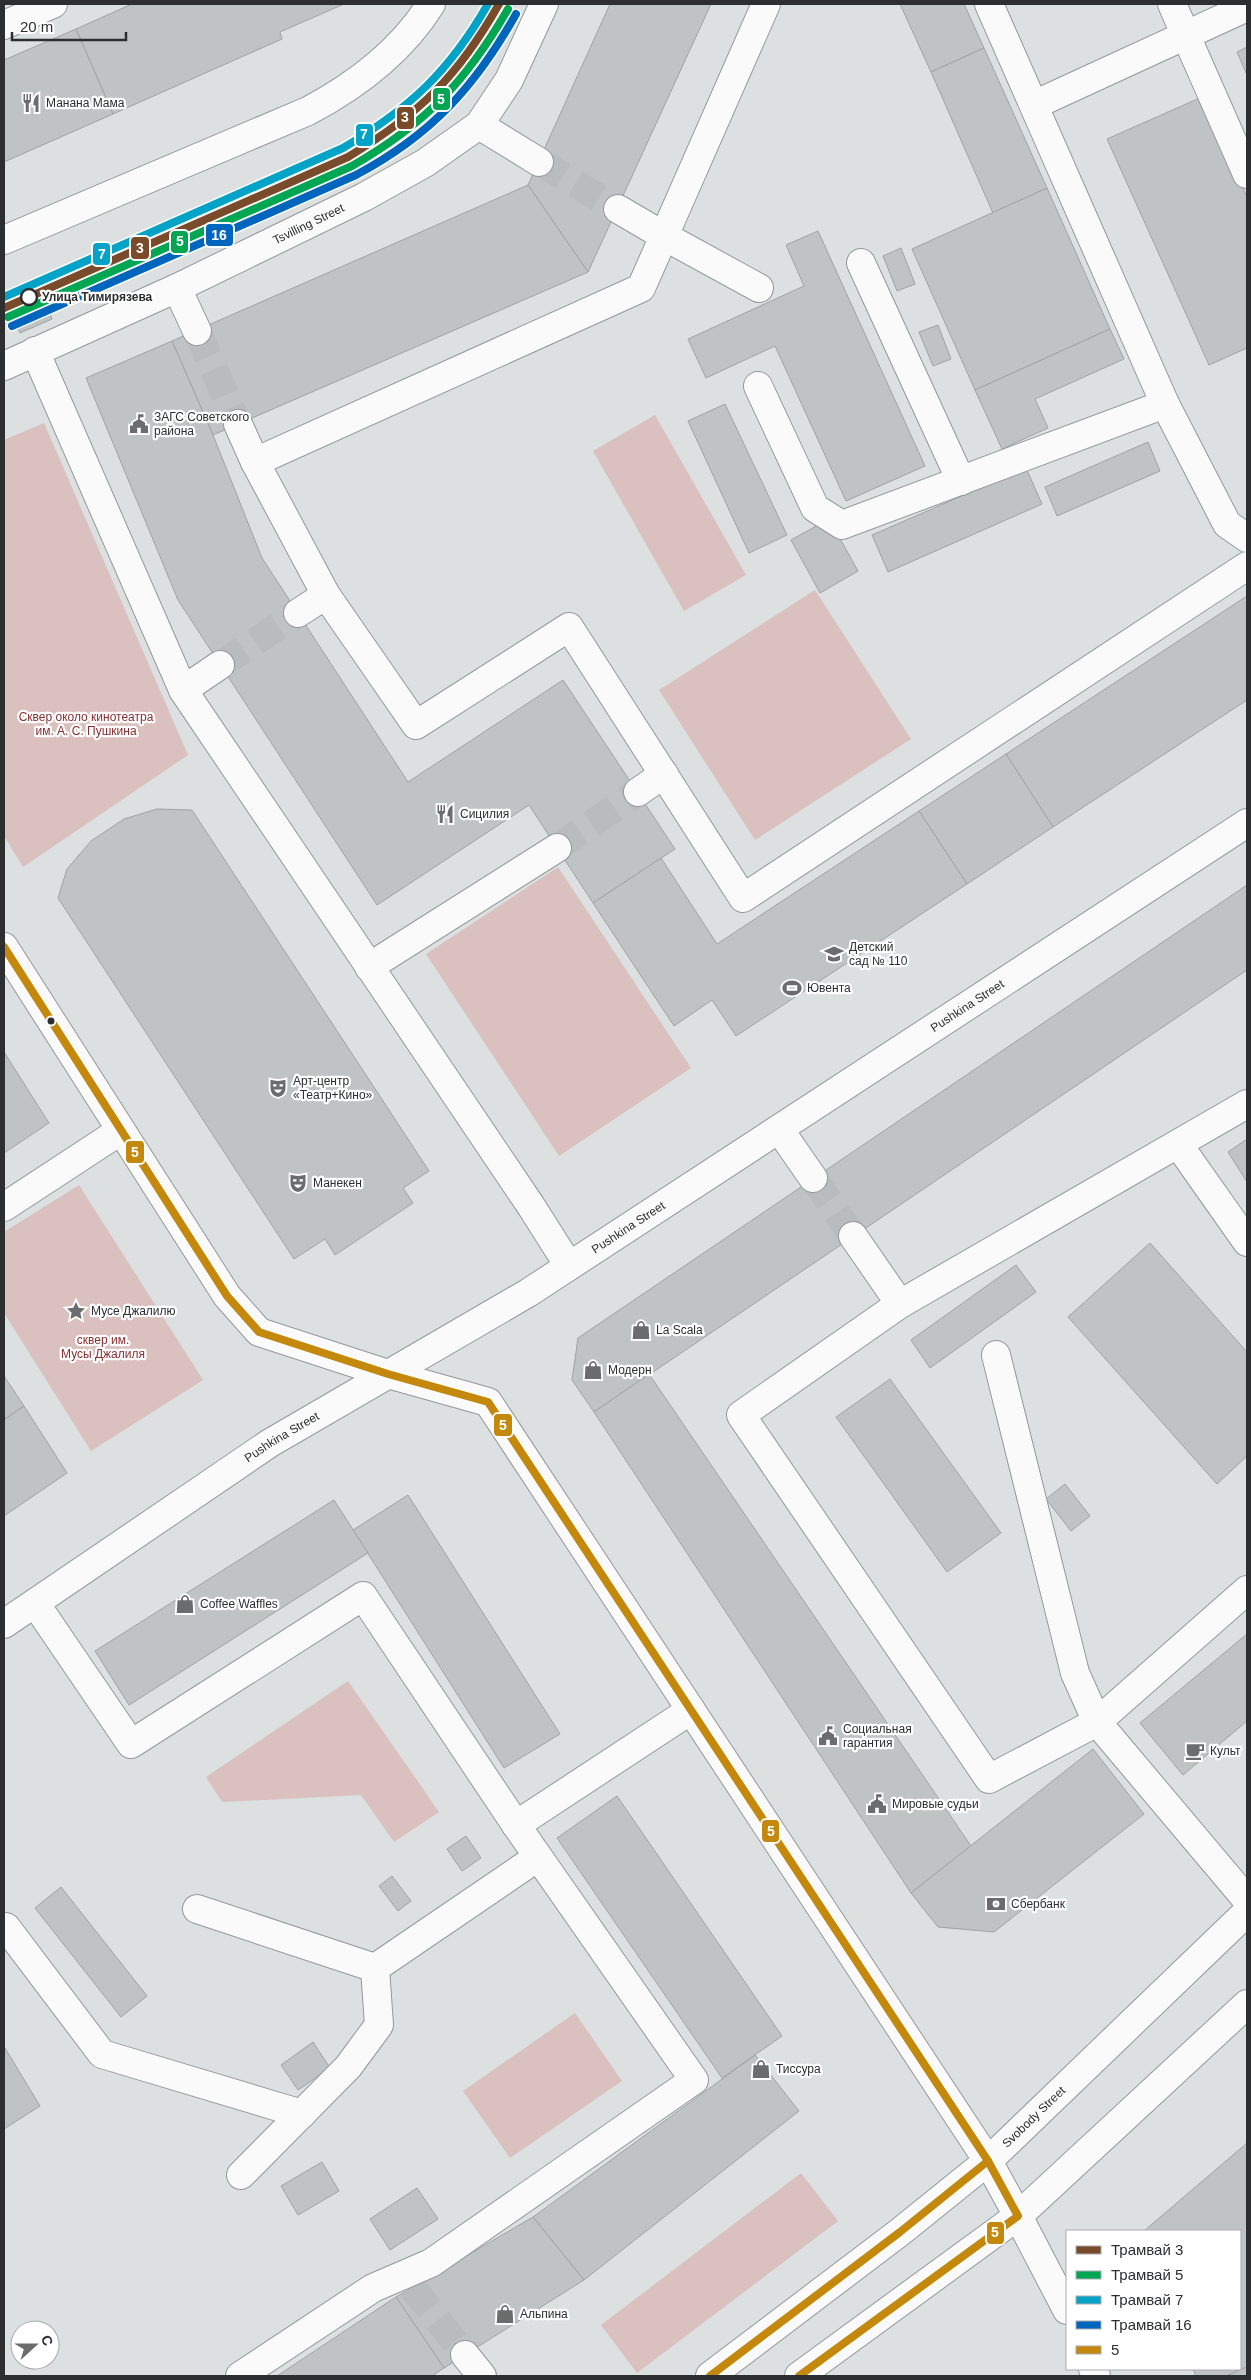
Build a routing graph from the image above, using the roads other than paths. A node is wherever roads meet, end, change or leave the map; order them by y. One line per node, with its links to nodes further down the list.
1 (53, 4): 8 (street)
2 (431, 4): 16 (street)
3 (544, 4): 11 (street, Tsvilling Street)
4 (766, 4): 15 (street)
5 (989, 4): 10 (street)
6 (1172, 4): 9 (street)
7 (1247, 7): 9 (street)
8 (4, 25)
9 (1186, 36): 10 (street); 13 (street)
10 (1034, 105): 24 (street)
11 (479, 125): 12 (street); 18 (street, Tsvilling Street)
12 (539, 162)
13 (1247, 174)
14 (618, 209): 15 (street)
15 (664, 236): 19 (street); 26 (street)
16 (4, 240)
17 (861, 263): 27 (street)
18 (177, 288): 20 (street); 21 (street, Tsvilling Street)
19 (759, 288)
20 (196, 331)
21 (35, 351): 22 (street, Tsvilling Street); 33 (street)
22 (4, 366)
23 (758, 386): 27 (street)
24 (1165, 404): 27 (street); 28 (street)
25 (238, 424): 26 (street)
26 (256, 462): 30 (street)
27 (961, 481)
28 (1247, 538)
29 (1247, 566): 34 (street)
30 (326, 594): 31 (street); 34 (street)
31 (298, 613)
32 (220, 665): 33 (street)
33 (182, 690): 39 (street)
34 (664, 774): 35 (street)
35 (638, 792)
36 (1247, 823): 41 (street, Pushkina Street)
37 (557, 848): 39 (street)
38 (4, 947): 42 (street)
39 (369, 967): 48 (street)
40 (1247, 1104): 43 (street)
41 (779, 1129): 44 (street); 48 (street, Pushkina Street)
42 (120, 1131): 45 (street); 51 (street)
43 (1178, 1144): 47 (street); 49 (street)
44 (813, 1178)
45 (4, 1207)
46 (853, 1236): 49 (street)
47 (1247, 1242)
48 (569, 1266): 51 (street, Pushkina Street)
49 (900, 1304): 56 (street)
50 (996, 1355): 56 (street)
51 (388, 1374): 53 (street, Pushkina Street); 55 (street)
52 (1247, 1590): 56 (street)
53 (36, 1603): 54 (street, Pushkina Street); 57 (street)
54 (4, 1624)
55 (690, 1710): 57 (street); 66 (street)
56 (1097, 1722): 59 (street)
57 (516, 1825): 58 (street)
58 (538, 1856): 63 (street); 71 (street)
59 (1247, 1900)
60 (197, 1909): 63 (street)
61 (1247, 1912): 66 (street, Svobody Street)
62 (6, 1927): 65 (street)
63 (375, 1968): 65 (street)
64 (1247, 2004): 68 (street)
65 (302, 2114): 67 (street)
66 (988, 2161): 68 (street); 73 (street, Svobody Street)
67 (241, 2176)
68 (1018, 2216): 69 (street); 74 (street)
69 (1066, 2308)
70 (465, 2355): 72 (street)
71 (240, 2376)
72 (482, 2376)
73 (710, 2376)
74 (799, 2376)

